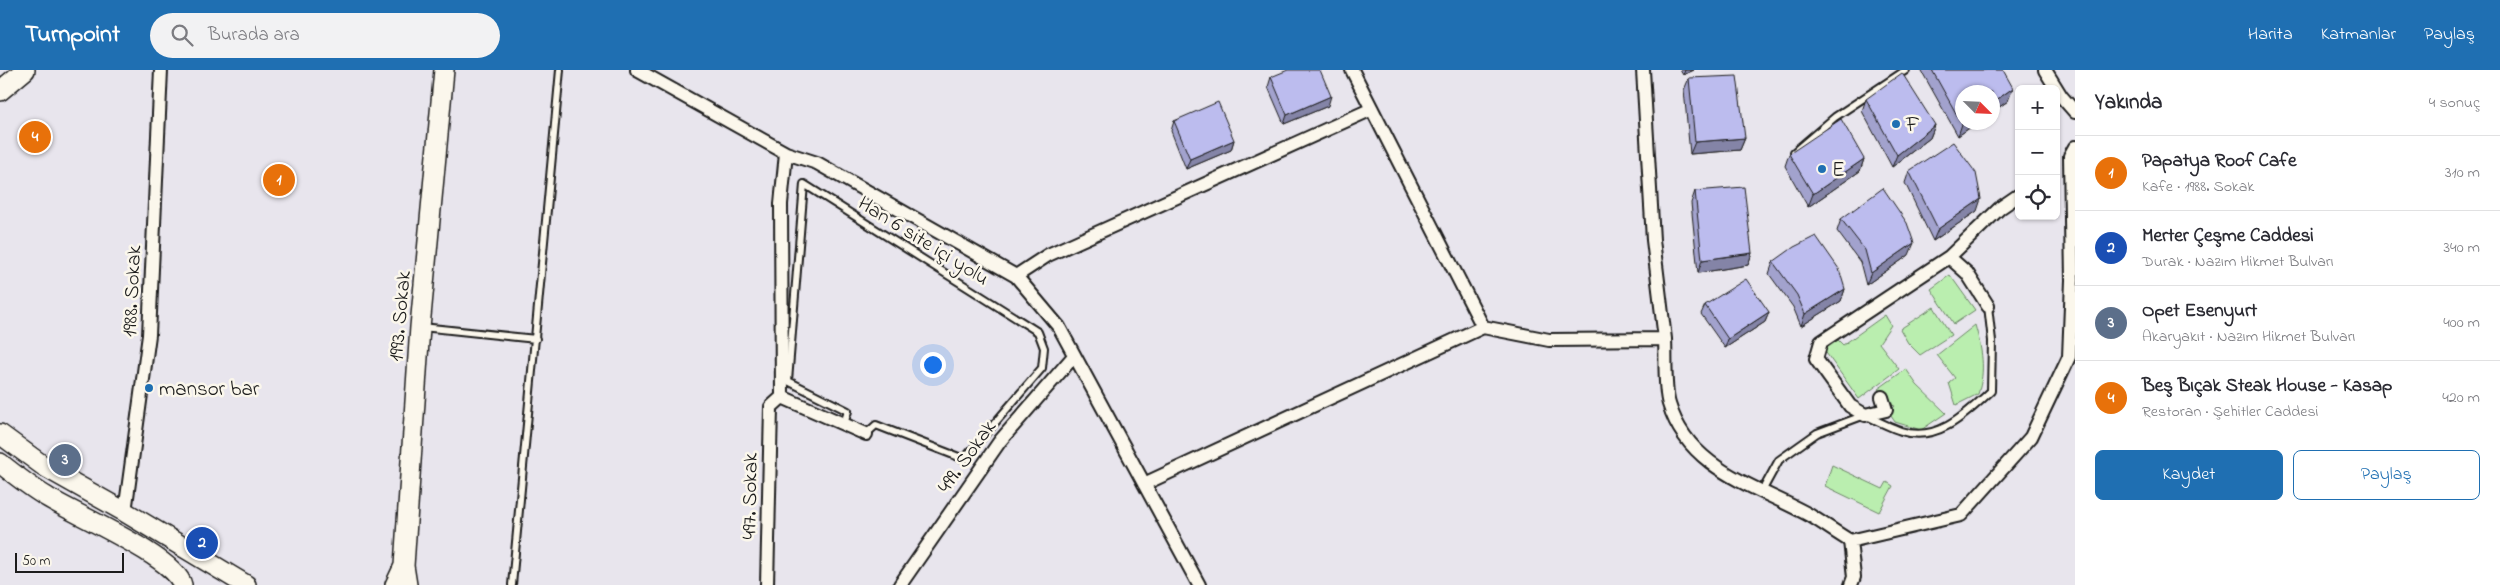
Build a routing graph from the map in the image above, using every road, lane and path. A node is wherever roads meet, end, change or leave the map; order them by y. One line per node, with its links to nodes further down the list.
1 (25, 70): 10 (main road)
2 (161, 70): 34 (street, 1988. Sokak)
3 (444, 70): 20 (main road, 1993. Sokak)
4 (560, 70): 22 (lane)
5 (637, 70): 14 (street)
6 (1352, 70): 11 (street)
7 (1643, 70): 23 (street)
8 (1906, 70): 15 (lane)
9 (2045, 70): 12 (street)
10 (0, 91)
11 (1372, 109): 18 (street); 21 (street)
12 (2075, 112)
13 (2075, 147): 35 (street)
14 (786, 153): 18 (street); 25 (street)
15 (1791, 154)
16 (2015, 198): 17 (street)
17 (1949, 257): 19 (street); 27 (street)
18 (1016, 276): 24 (street)
19 (1988, 306): 27 (lane)
20 (420, 327): 22 (lane); 36 (main road, 1993. Sokak)
21 (1483, 327): 23 (street); 32 (street)
22 (536, 339): 41 (lane)
23 (1665, 340): 33 (street)
24 (1073, 357): 32 (street); 43 (street, 499. Sokak)
25 (782, 396): 28 (street); 42 (street, 497. Sokak)
26 (1882, 397): 27 (street)
27 (1865, 415): 33 (lane)
28 (844, 424): 30 (street); 30 (lane, Han 6 site içi yolu)
29 (0, 434): 34 (main road)
30 (866, 434)
31 (0, 464): 37 (main road)
32 (1144, 484): 44 (street)
33 (1761, 492): 35 (street)
34 (125, 512): 38 (main road)
35 (1850, 541): 45 (street)
36 (404, 566): 39 (main road); 40 (main road)
37 (182, 585)
38 (246, 585)
39 (395, 585)
40 (407, 585)
41 (512, 585)
42 (767, 585)
43 (900, 585)
44 (1200, 585)
45 (1851, 585)

